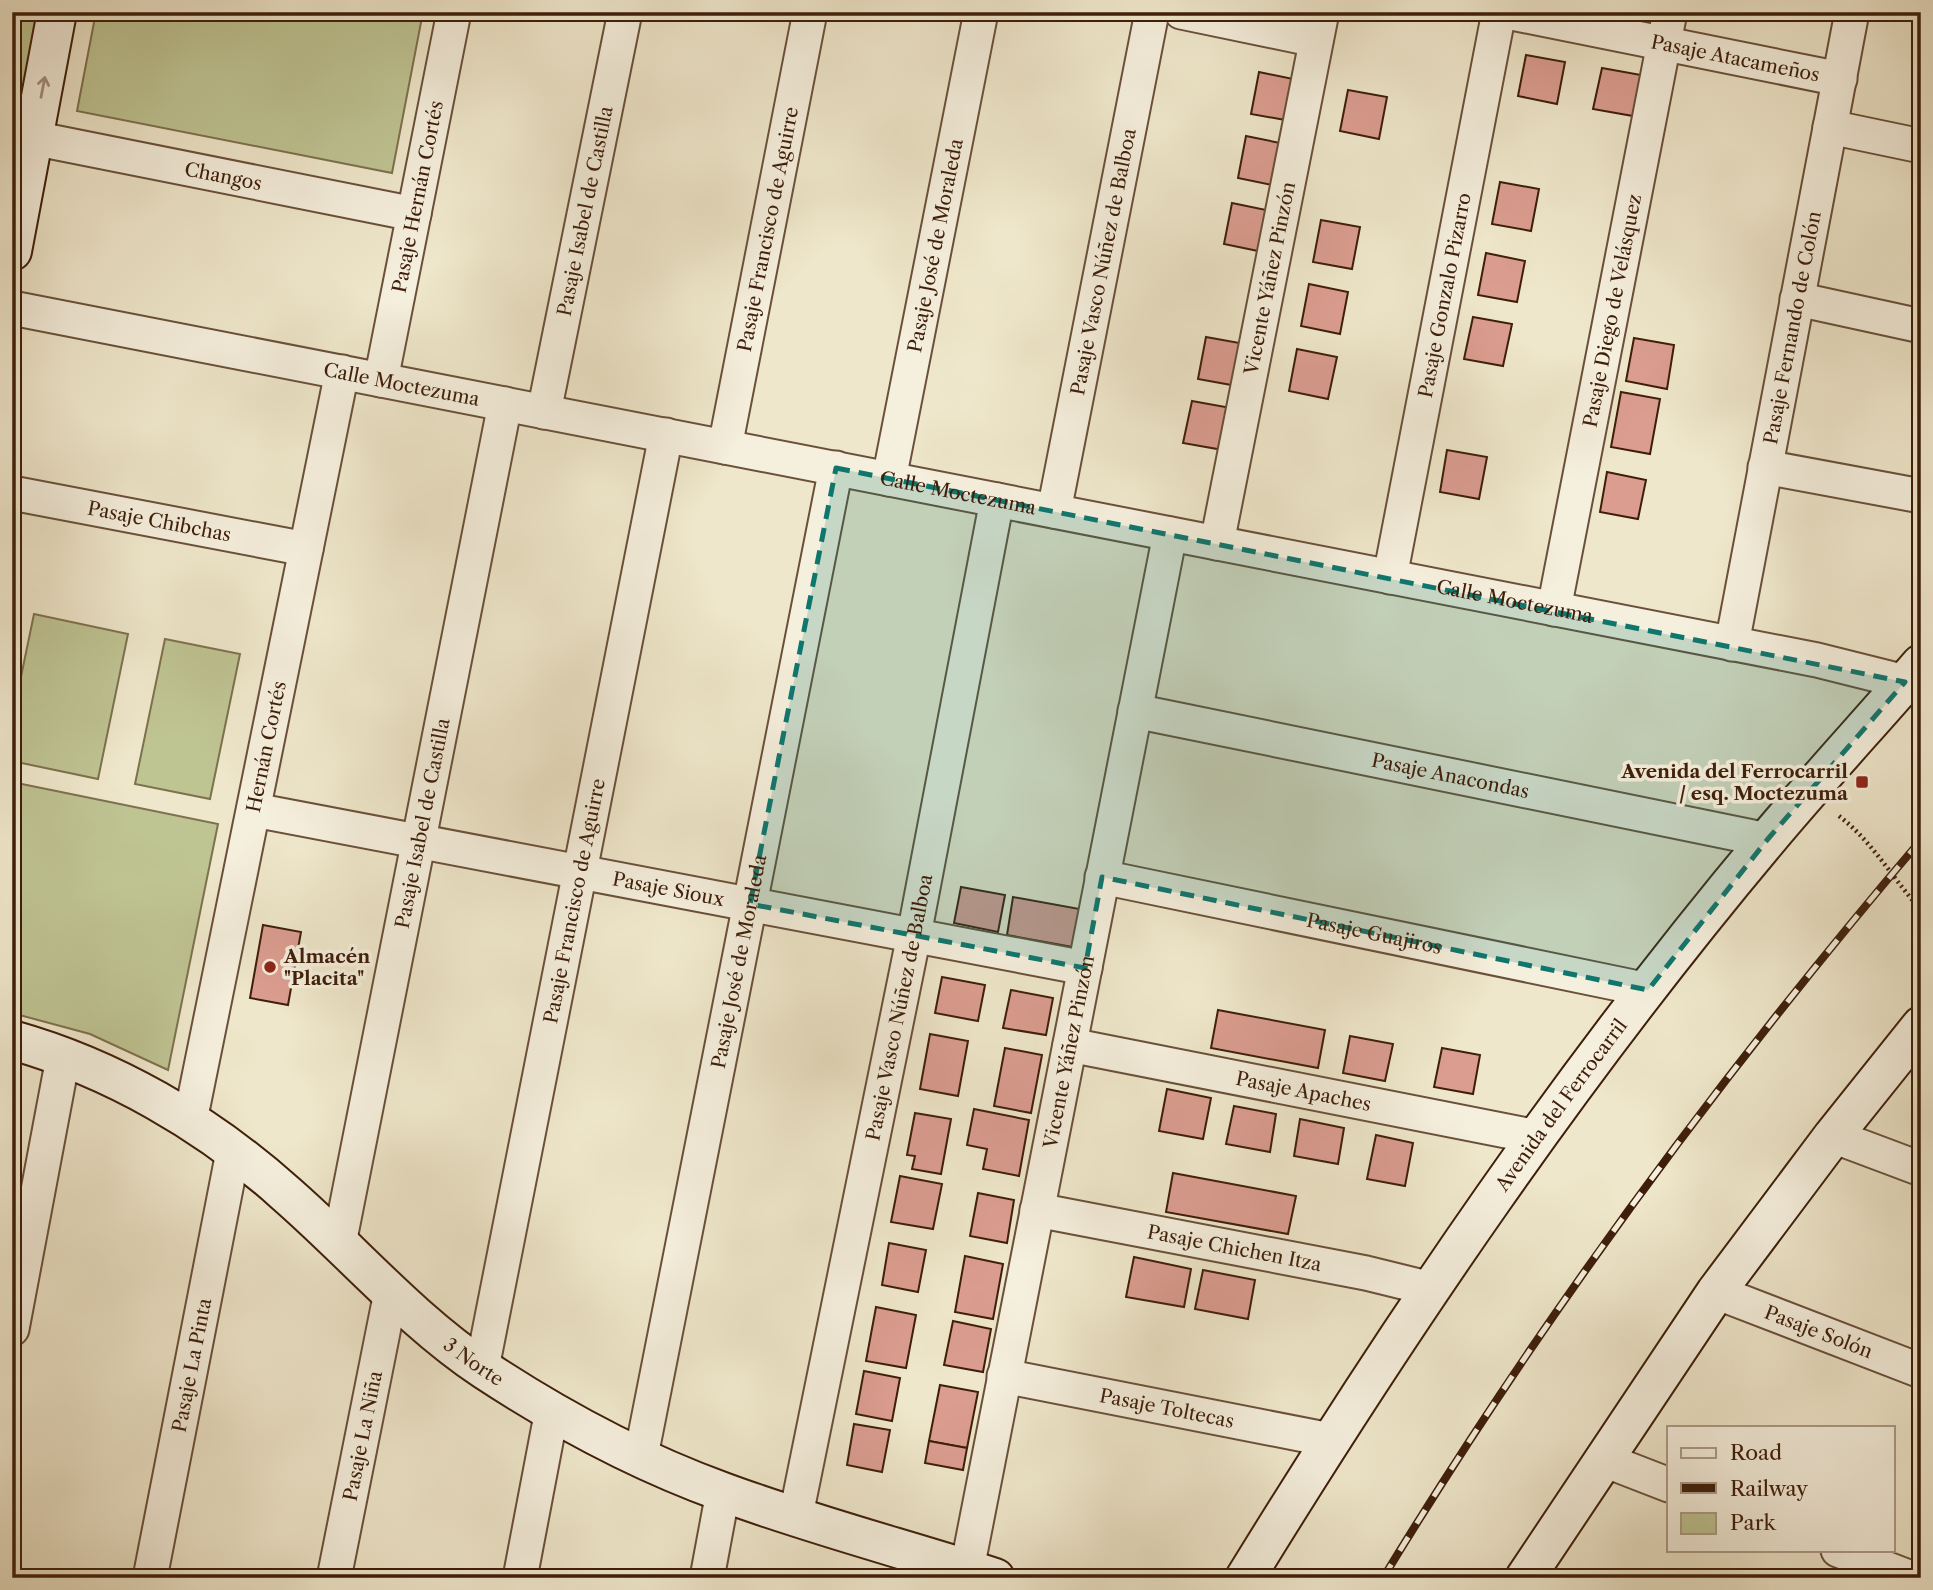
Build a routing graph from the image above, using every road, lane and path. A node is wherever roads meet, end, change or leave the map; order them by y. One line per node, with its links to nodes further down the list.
1 (57, 12): 15 (street, one-way to 1)
2 (454, 12): 17 (street, Pasaje Hernán Cortés)
3 (625, 12): 25 (street, Pasaje Isabel de Castilla)
4 (810, 12): 27 (street, Pasaje Francisco de Aguirre)
5 (981, 12): 30 (street, Pasaje José de Moraleda)
6 (1152, 12): 34 (street, Pasaje Vasco Núñez de Balboa)
7 (1181, 12): 11 (street)
8 (1499, 12): 38 (street, Pasaje Gonzalo Pizarro)
9 (1507, 12): 12 (street, Pasaje Atacameños)
10 (1852, 12): 13 (street, Pasaje Fernando de Colón)
11 (1319, 26): 36 (street, Vicente Yáñez Pinzón)
12 (1667, 28): 13 (street, Pasaje Atacameños); 39 (street, Pasaje Diego de Velásquez)
13 (1840, 79): 14 (street, Pasaje Fernando de Colón)
14 (1830, 127): 16 (street); 19 (street, Pasaje Fernando de Colón)
15 (33, 138): 17 (street, Changos); 18 (street)
16 (1921, 146)
17 (414, 214): 23 (street, Pasaje Hernán Cortés)
18 (12, 251)
19 (1797, 299): 21 (street); 28 (street, Pasaje Fernando de Colón)
20 (12, 307): 22 (street, Calle Moctezuma)
21 (1921, 326)
22 (342, 372): 23 (street, Calle Moctezuma); 37 (street, Hernán Cortés)
23 (381, 380): 24 (street, Calle Moctezuma)
24 (505, 404): 25 (street, Calle Moctezuma); 46 (street, Pasaje Isabel de Castilla)
25 (544, 412): 26 (street, Calle Moctezuma)
26 (666, 435): 27 (street, Calle Moctezuma); 47 (street, Pasaje Francisco de Aguirre)
27 (725, 447): 29 (street, Calle Moctezuma)
28 (1765, 467): 32 (street); 40 (street, Pasaje Fernando de Colón)
29 (836, 468): 30 (street, Calle Moctezuma); 49 (street, Pasaje José de Moraleda)
30 (889, 479): 33 (street, Calle Moctezuma)
31 (12, 493): 37 (street, Pasaje Chibchas)
32 (1921, 496)
33 (997, 500): 34 (street, Calle Moctezuma); 51 (street, Pasaje Vasco Núñez de Balboa)
34 (1054, 512): 35 (street, Calle Moctezuma)
35 (1170, 534): 36 (street, Calle Moctezuma); 42 (street, Vicente Yáñez Pinzón)
36 (1217, 543): 38 (street, Calle Moctezuma)
37 (306, 549): 44 (street, Hernán Cortés)
38 (1390, 577): 39 (street, Calle Moctezuma)
39 (1554, 609): 40 (street, Calle Moctezuma)
40 (1732, 644): 41 (street, Calle Moctezuma)
41 (1913, 673): 43 (street, Avenida del Ferrocarril)
42 (1135, 711): 45 (street, Pasaje Anacondas); 48 (street, Vicente Yáñez Pinzón)
43 (1808, 794): 45 (street, Avenida del Ferrocarril); 50 (path)
44 (254, 810): 46 (street, Pasaje Sioux); 58 (street, Hernán Cortés)
45 (1767, 840): 53 (street, Avenida del Ferrocarril)
46 (419, 842): 47 (street, Pasaje Sioux); 64 (street, Pasaje Isabel de Castilla)
47 (580, 872): 49 (street, Pasaje Sioux); 69 (street, Pasaje Francisco de Aguirre)
48 (1102, 877): 52 (street, Vicente Yáñez Pinzón); 53 (street, Pasaje Guajiros)
49 (750, 904): 51 (street, Pasaje Sioux); 74 (street, Pasaje José de Moraleda)
50 (1921, 910)
51 (914, 935): 52 (street, Pasaje Sioux); 78 (street, Pasaje Vasco Núñez de Balboa)
52 (1084, 968): 56 (street, Vicente Yáñez Pinzón)
53 (1648, 990): 60 (street, Avenida del Ferrocarril)
54 (1921, 1026): 59 (street)
55 (12, 1040): 57 (street, 3 Norte)
56 (1070, 1045): 60 (street, Pasaje Apaches); 63 (street, Vicente Yáñez Pinzón)
57 (63, 1058): 58 (street, 3 Norte); 68 (street)
58 (190, 1121): 61 (street, 3 Norte)
59 (1833, 1136): 62 (street); 67 (street)
60 (1537, 1137): 65 (street, Avenida del Ferrocarril)
61 (233, 1152): 64 (street, 3 Norte); 81 (street, Pasaje La Pinta)
62 (1921, 1169)
63 (1037, 1210): 65 (street, Pasaje Chichen Itza); 71 (street, Vicente Yáñez Pinzón)
64 (339, 1244): 66 (street, 3 Norte)
65 (1431, 1289): 73 (street, Avenida del Ferrocarril)
66 (391, 1292): 69 (street, 3 Norte); 82 (street, Pasaje La Niña)
67 (1716, 1292): 70 (street, Pasaje Solón); 75 (street)
68 (12, 1329)
69 (482, 1368): 72 (street, 3 Norte)
70 (1921, 1371)
71 (1004, 1376): 73 (street, Pasaje Toltecas); 80 (street, Vicente Yáñez Pinzón)
72 (552, 1410): 74 (street, 3 Norte); 83 (street)
73 (1330, 1440): 85 (street, Avenida del Ferrocarril)
74 (641, 1456): 77 (street, 3 Norte)
75 (1602, 1459): 76 (street); 86 (street)
76 (1667, 1484)
77 (723, 1492): 78 (street, 3 Norte); 84 (street)
78 (796, 1515): 80 (street, 3 Norte)
79 (1843, 1552): 87 (street)
80 (981, 1573)
81 (150, 1578)
82 (334, 1578)
83 (520, 1578)
84 (707, 1578)
85 (1245, 1578)
86 (1525, 1578)
87 (1911, 1578)

